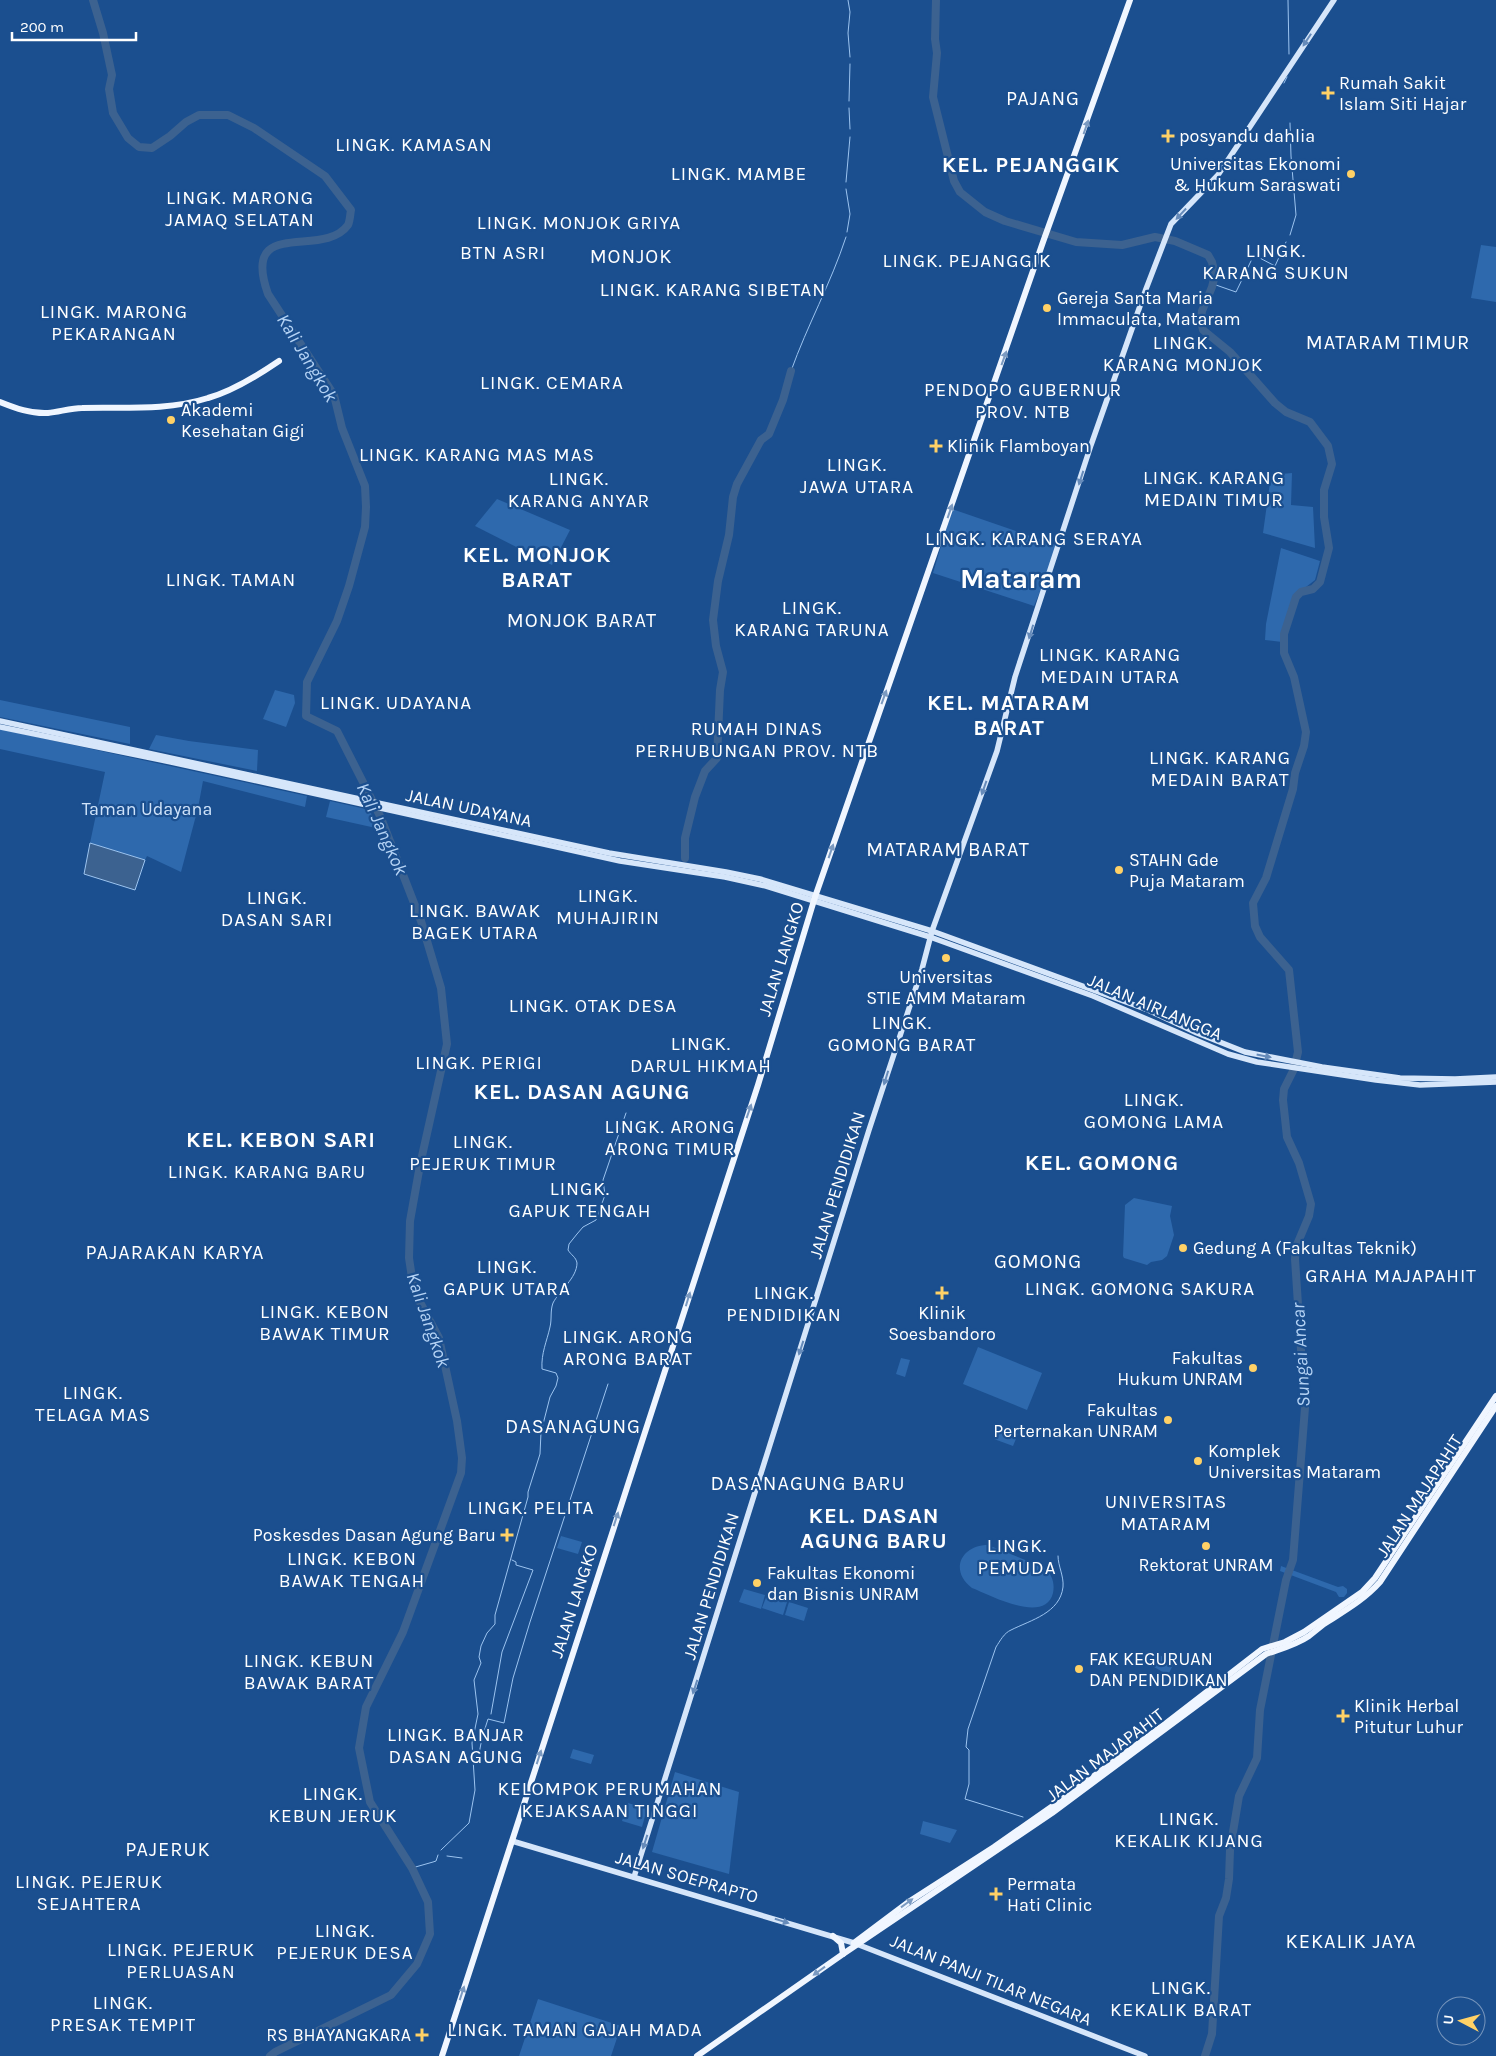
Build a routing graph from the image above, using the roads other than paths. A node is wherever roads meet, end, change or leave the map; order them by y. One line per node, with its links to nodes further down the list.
1 (1130, 0): 8 (main road, JALAN LANGKO, one-way to 1)
2 (1334, 0): 9 (main road, JALAN PENDIDIKAN, one-way to 9)
3 (279, 361): 4 (main road)
4 (0, 402)
5 (0, 721): 7 (main road, JALAN UDAYANA)
6 (0, 727): 7 (main road, JALAN UDAYANA)
7 (89, 744): 8 (main road, JALAN UDAYANA)
8 (815, 899): 9 (main road, JALAN AIRLANGGA); 14 (main road, JALAN LANGKO, one-way to 8)
9 (931, 934): 10 (main road, JALAN AIRLANGGA); 15 (main road, JALAN PENDIDIKAN, one-way to 15)
10 (1496, 1080)
11 (1496, 1396): 13 (main road, JALAN MAJAPAHIT)
12 (1496, 1406): 13 (main road, JALAN MAJAPAHIT)
13 (1392, 1557): 17 (main road, JALAN MAJAPAHIT)
14 (512, 1839): 15 (main road, JALAN SOEPRAPTO); 19 (main road, JALAN LANGKO, one-way to 14)
15 (635, 1876): 16 (main road, JALAN SOEPRAPTO, one-way to 16)
16 (833, 1936): 17 (main road, JALAN SOEPRAPTO); 18 (main road)
17 (856, 1944): 18 (main road, JALAN MAJAPAHIT); 21 (main road, JALAN PANJI TILAR NEGARA)
18 (843, 1954): 20 (main road, JALAN MAJAPAHIT, one-way to 20)
19 (442, 2056)
20 (697, 2056)
21 (1145, 2056)

